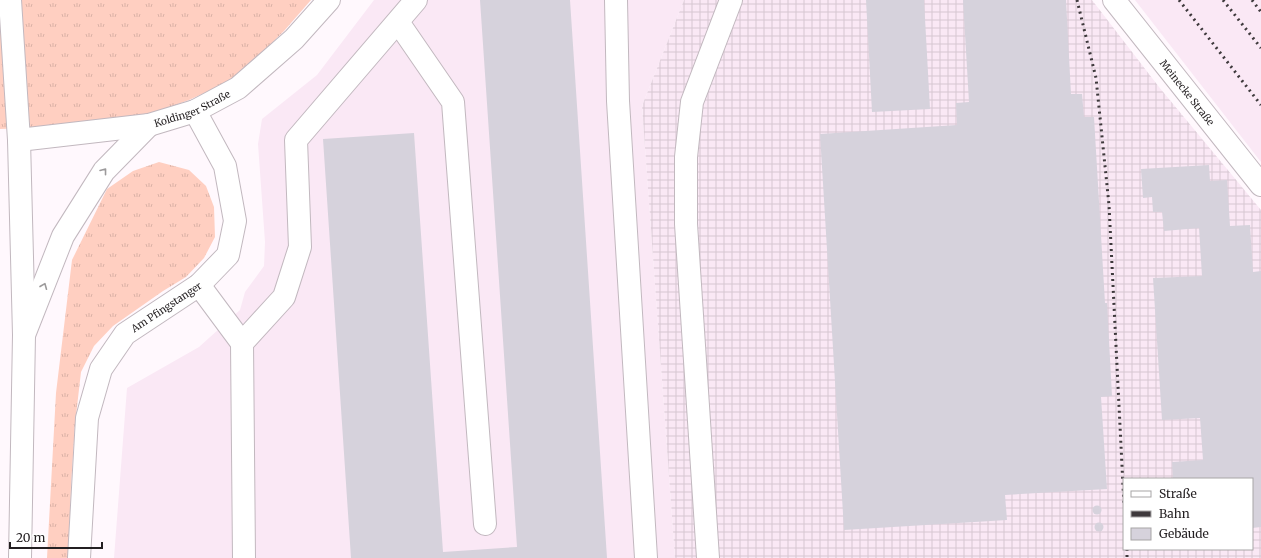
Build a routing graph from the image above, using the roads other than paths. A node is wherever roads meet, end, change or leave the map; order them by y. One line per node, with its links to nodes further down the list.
1 (10, 0): 10 (street)
2 (329, 0): 8 (street, Koldinger Straße)
3 (416, 0): 7 (street)
4 (616, 0): 19 (street)
5 (732, 0): 20 (street)
6 (1114, 0): 11 (street, Meinecke Straße)
7 (398, 22): 14 (street); 15 (street)
8 (195, 111): 9 (street, Koldinger Straße); 12 (street, Am Pfingstanger)
9 (149, 125): 10 (street, Koldinger Straße); 13 (street, one-way to 9)
10 (18, 140): 13 (street)
11 (1261, 185)
12 (199, 285): 14 (street); 17 (street, Am Pfingstanger)
13 (24, 335): 16 (street)
14 (242, 343): 18 (street)
15 (485, 524)
16 (20, 558)
17 (79, 558)
18 (244, 558)
19 (646, 558)
20 (708, 558)

